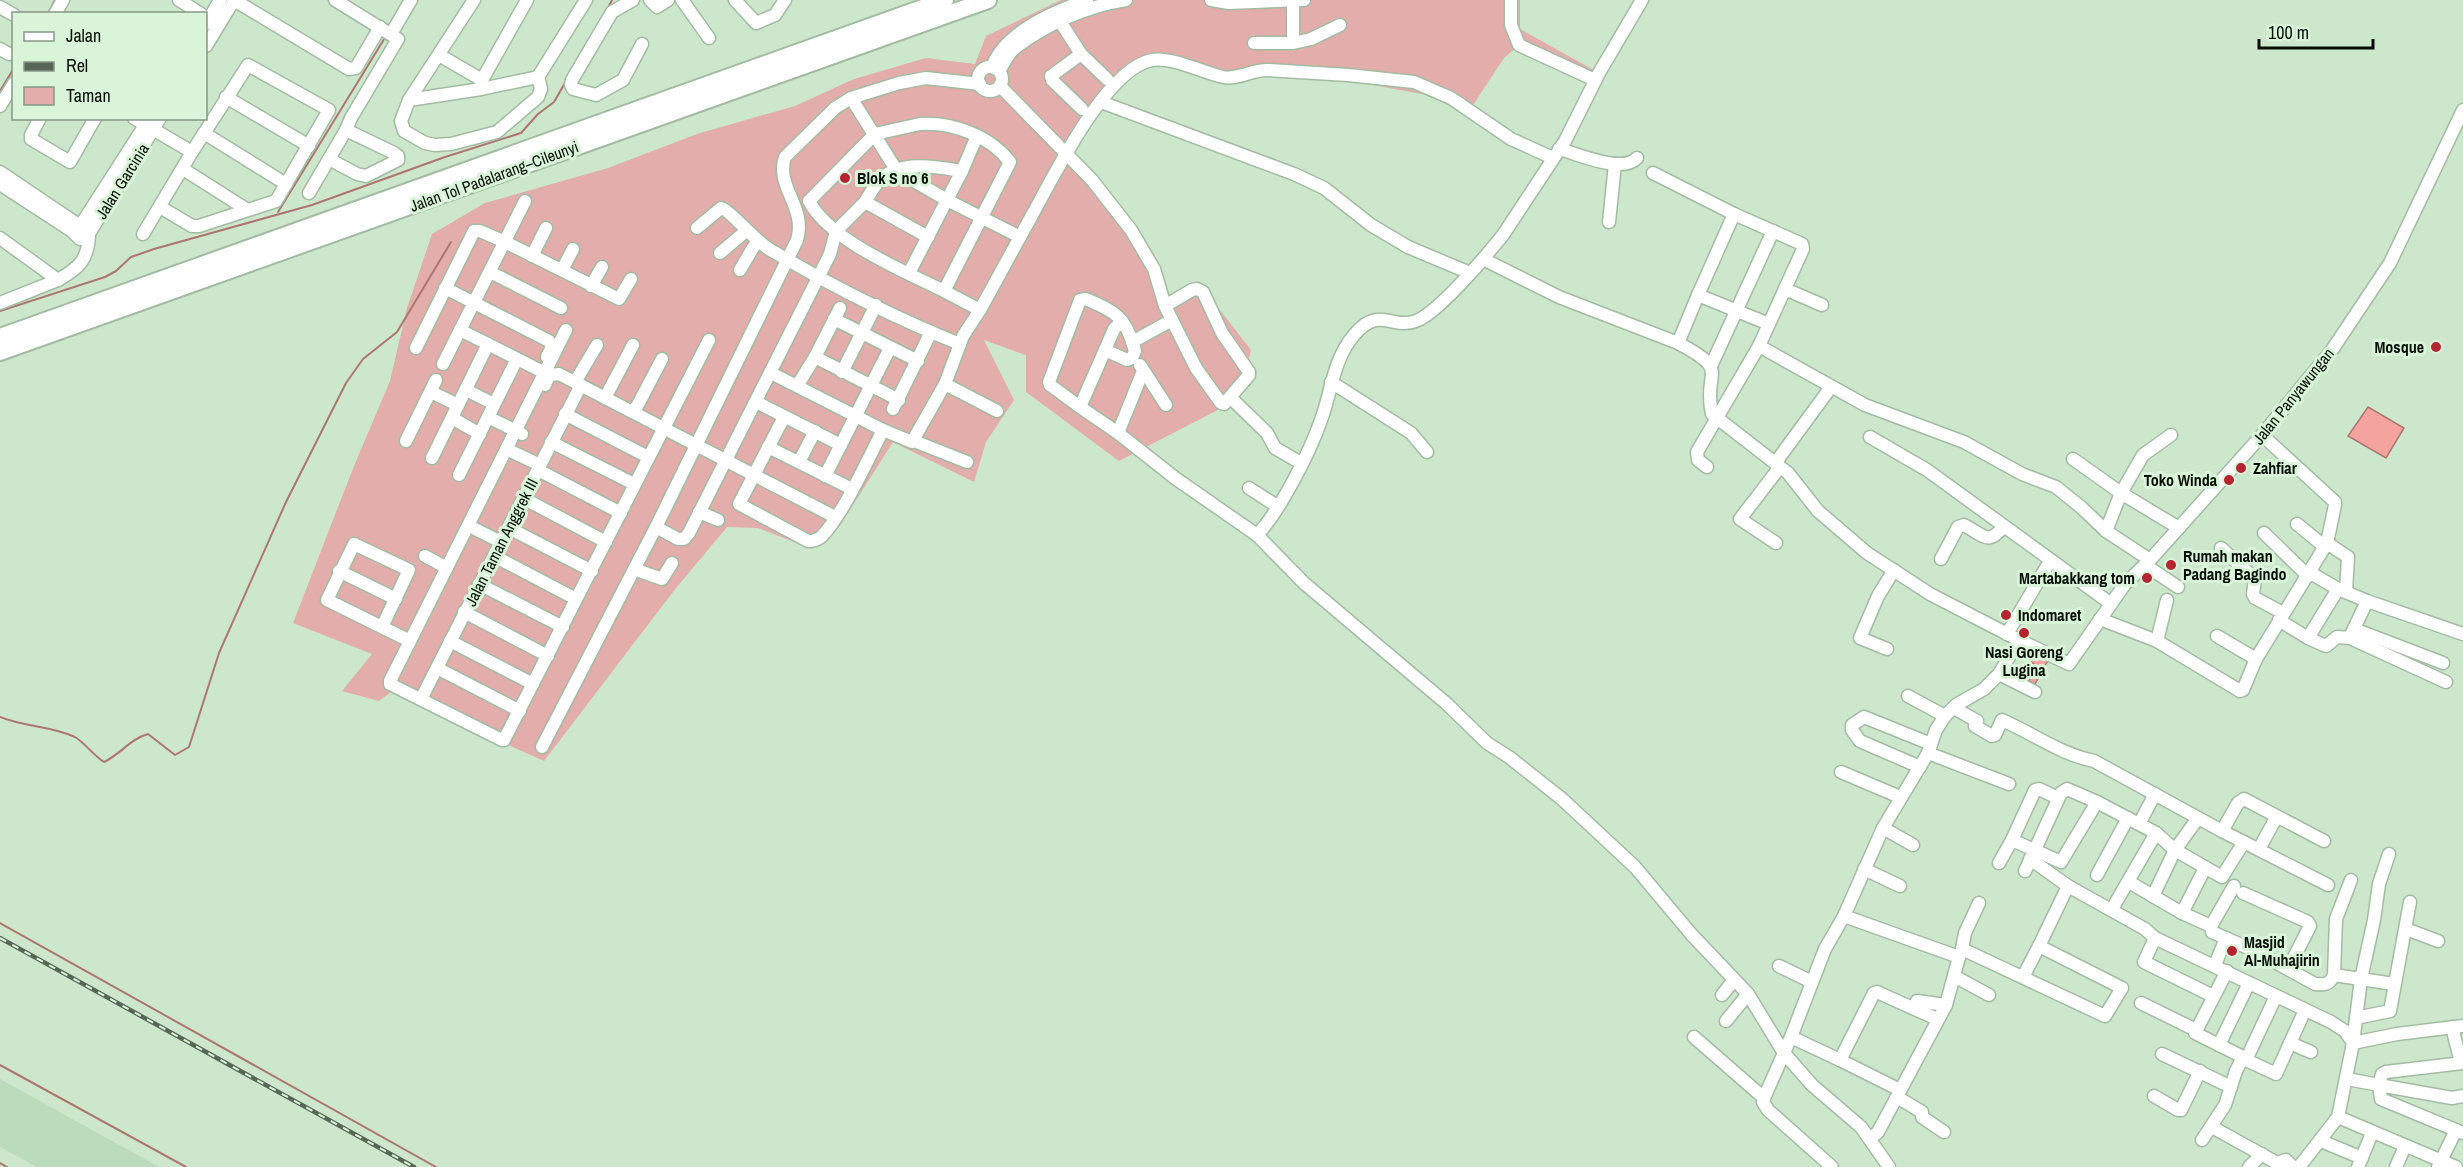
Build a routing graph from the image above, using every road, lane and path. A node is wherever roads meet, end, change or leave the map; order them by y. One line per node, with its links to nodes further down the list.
1 (179, 0): 24 (street)
2 (220, 0): 26 (street)
3 (234, 0): 26 (street); 28 (street)
4 (335, 0): 28 (street)
5 (411, 0): 28 (street)
6 (474, 0): 35 (street)
7 (527, 0): 41 (street)
8 (586, 0): 37 (street)
9 (650, 0): 10 (street)
10 (668, 0)
11 (682, 0): 29 (street)
12 (735, 0): 13 (street)
13 (785, 0)
14 (945, 0): 129 (highway, Jalan Tol Padalarang–Cileunyi)
15 (988, 0): 141 (highway, Jalan Tol Padalarang–Cileunyi)
16 (1088, 0): 25 (street)
17 (1126, 0): 25 (street)
18 (1210, 0): 21 (street)
19 (1510, 0): 33 (street)
20 (1518, 0): 33 (street)
21 (1299, 1): 31 (street)
22 (1644, 2): 38 (street)
23 (622, 6): 32 (street)
24 (197, 12)
25 (1058, 17): 34 (street); 36 (street)
26 (208, 19)
27 (1340, 26): 31 (street)
28 (388, 32): 54 (street)
29 (709, 38)
30 (1254, 43): 31 (street)
31 (1293, 43)
32 (642, 44)
33 (1528, 46): 38 (street)
34 (1081, 54): 39 (street); 49 (street)
35 (439, 55): 41 (street); 46 (street)
36 (995, 69): 40 (street); 43 (street)
37 (538, 76): 41 (street); 46 (street)
38 (1597, 76): 61 (street)
39 (1107, 79)
40 (979, 80): 43 (street); 45 (street)
41 (482, 84): 46 (street)
42 (12, 86): 48 (street)
43 (997, 88): 60 (street)
44 (226, 97): 55 (street); 58 (street); 58 (street)
45 (851, 98): 56 (street); 96 (street)
46 (409, 100)
47 (1101, 102): 60 (street); 61 (street); 103 (street)
48 (0, 106)
49 (1082, 109)
50 (2463, 110): 183 (street, Jalan Panyawungan)
51 (39, 120): 52 (street)
52 (94, 120)
53 (150, 125): 59 (street); 87 (street, Jalan Garcinia)
54 (346, 130): 63 (street); 63 (street)
55 (204, 133): 59 (street); 71 (street)
56 (875, 134): 57 (street); 66 (street); 86 (street)
57 (977, 136): 67 (street); 79 (street)
58 (309, 146): 71 (street)
59 (192, 152): 65 (street)
60 (1067, 153): 89 (street); 118 (street)
61 (1556, 154): 64 (street); 97 (street)
62 (1637, 158): 64 (street)
63 (329, 159): 72 (street)
64 (1615, 164): 80 (street)
65 (183, 169): 76 (street); 77 (street)
66 (897, 171): 67 (street); 73 (street); 75 (street)
67 (962, 171): 73 (street)
68 (0, 172): 87 (street)
69 (1653, 173): 78 (street)
70 (0, 184): 87 (street)
71 (286, 184): 77 (street)
72 (309, 193)
73 (947, 200): 79 (street); 88 (street)
74 (525, 201): 92 (street)
75 (862, 205): 86 (street); 88 (street)
76 (160, 207): 77 (street); 85 (street)
77 (246, 209)
78 (1734, 214): 84 (street); 112 (street)
79 (982, 217): 89 (street); 111 (street)
80 (1609, 222)
81 (546, 228): 95 (street)
82 (697, 228): 83 (street)
83 (746, 231): 91 (street); 94 (street)
84 (1773, 231): 109 (street); 121 (street)
85 (143, 234)
86 (840, 235): 102 (street); 104 (street)
87 (83, 237): 106 (street, Jalan Garcinia)
88 (928, 237): 102 (street)
89 (1020, 237): 120 (street)
90 (0, 238): 106 (street)
91 (757, 241): 96 (street); 100 (street)
92 (505, 242): 95 (street); 101 (street); 108 (street)
93 (573, 249): 99 (street)
94 (720, 253)
95 (532, 256): 99 (street)
96 (788, 259): 104 (street); 188 (street)
97 (1483, 259): 103 (street); 131 (street)
98 (602, 267): 107 (street)
99 (562, 270): 107 (street)
100 (740, 270)
101 (490, 272): 114 (street); 119 (street)
102 (909, 273): 111 (street)
103 (1470, 273): 153 (street)
104 (819, 276): 116 (street); 149 (street)
105 (631, 279): 107 (street)
106 (58, 280): 113 (street, Jalan Garcinia)
107 (591, 286)
108 (445, 288): 114 (street); 138 (street)
109 (1785, 289): 117 (street); 124 (street)
110 (0, 290): 113 (street)
111 (944, 291): 120 (street)
112 (1698, 295): 121 (street); 131 (street)
113 (13, 299): 115 (street, Jalan Garcinia)
114 (475, 302): 125 (street); 151 (street)
115 (0, 303)
116 (876, 305): 127 (street); 128 (street)
117 (1822, 305)
118 (1165, 306): 122 (street); 162 (street)
119 (561, 308)
120 (980, 310): 135 (street)
121 (1736, 310): 124 (street); 147 (street)
122 (1172, 320): 136 (street); 162 (street)
123 (1122, 321): 136 (street); 140 (street); 167 (street)
124 (1769, 324): 137 (street)
125 (460, 330): 132 (street); 146 (street)
126 (566, 330): 151 (street)
127 (931, 333): 135 (street); 145 (street)
128 (861, 334): 139 (street); 142 (street); 150 (street)
129 (0, 337)
130 (709, 340): 176 (street)
131 (1678, 344): 147 (street)
132 (488, 345): 143 (street); 159 (street)
133 (597, 345): 154 (street, Jalan Taman Anggrek III)
134 (633, 345): 161 (street)
135 (960, 345): 155 (street)
136 (1134, 346): 140 (street); 148 (street)
137 (1759, 346): 158 (street); 175 (street)
138 (416, 348)
139 (890, 348): 145 (street); 157 (street)
140 (1105, 350): 167 (street)
141 (0, 352)
142 (815, 357): 150 (street); 156 (street)
143 (517, 359): 151 (street); 164 (street)
144 (662, 359): 169 (street)
145 (918, 361): 157 (street)
146 (443, 364)
147 (1711, 366): 175 (street)
148 (1143, 371): 166 (street); 180 (street)
149 (771, 372): 156 (street); 163 (street)
150 (842, 372): 157 (street)
151 (544, 374): 154 (street); 179 (street)
152 (436, 380): 160 (street)
153 (1331, 382): 192 (street); 199 (street)
154 (578, 383): 161 (street); 170 (street, Jalan Taman Anggrek III)
155 (945, 384): 168 (street); 186 (street)
156 (797, 386): 171 (street)
157 (871, 386): 171 (street)
158 (1831, 387): 200 (street); 222 (street)
159 (466, 390): 164 (street); 165 (street)
160 (431, 392): 165 (street); 185 (street)
161 (605, 398): 169 (street)
162 (1231, 398): 199 (street)
163 (756, 402): 173 (street); 196 (street)
164 (494, 404): 172 (street)
165 (458, 405): 174 (street)
166 (1166, 405)
167 (1080, 407): 180 (street)
168 (997, 411)
169 (634, 412): 176 (street)
170 (565, 414): 187 (street, Jalan Taman Anggrek III); 193 (street)
171 (855, 416): 177 (street); 189 (street)
172 (488, 417): 179 (street); 181 (street)
173 (784, 417): 178 (street); 190 (street)
174 (452, 418): 181 (street); 194 (street)
175 (1718, 419): 200 (street); 202 (street)
176 (664, 427): 188 (street); 193 (street)
177 (883, 430): 186 (street); 208 (street)
178 (815, 431): 189 (street); 197 (street)
179 (518, 433): 191 (street)
180 (1118, 433): 224 (street)
181 (480, 434): 203 (street)
182 (2171, 435): 209 (street)
183 (2262, 435): 221 (street, Jalan Panyawungan); 228 (street)
184 (1870, 437): 218 (street)
185 (406, 441)
186 (914, 441): 198 (street)
187 (551, 442): 201 (street, Jalan Taman Anggrek III); 206 (street)
188 (696, 445): 196 (street); 217 (street)
189 (841, 445): 205 (street)
190 (768, 447): 197 (street); 204 (street)
191 (509, 451): 201 (street); 219 (street); 236 (street)
192 (1426, 452)
193 (648, 457): 206 (street)
194 (432, 458)
195 (2073, 459): 209 (street)
196 (725, 461): 204 (street); 212 (street)
197 (799, 462): 205 (street)
198 (967, 462)
199 (1301, 463): 211 (street)
200 (1778, 465): 227 (street); 238 (street)
201 (539, 467): 210 (street, Jalan Taman Anggrek III); 213 (street)
202 (1707, 467)
203 (459, 475)
204 (754, 475): 214 (street); 214 (street)
205 (825, 476): 208 (street)
206 (634, 484): 213 (street)
207 (1249, 488): 211 (street)
208 (852, 489): 214 (street)
209 (2121, 493): 221 (street); 222 (street)
210 (523, 498): 220 (street, Jalan Taman Anggrek III); 226 (street)
211 (1277, 506): 224 (street)
212 (699, 512): 215 (street); 217 (street)
213 (621, 513): 226 (street)
214 (835, 517)
215 (718, 520)
216 (2297, 524): 228 (street)
217 (656, 526): 237 (street)
218 (2004, 526): 232 (street); 233 (street)
219 (475, 528): 225 (street); 272 (street)
220 (509, 528): 225 (street, Jalan Taman Anggrek III); 240 (street)
221 (2179, 528): 234 (street, Jalan Panyawungan)
222 (2106, 531): 234 (street)
223 (2264, 533): 241 (street)
224 (1257, 535): 333 (street)
225 (501, 542): 231 (street, Jalan Taman Anggrek III)
226 (606, 542): 240 (street)
227 (1776, 543)
228 (2326, 545): 241 (street); 244 (street)
229 (2221, 548): 251 (street)
230 (425, 556): 236 (street)
231 (494, 556): 242 (street, Jalan Taman Anggrek III); 246 (street)
232 (1941, 559)
233 (2050, 561): 249 (street); 256 (street)
234 (2147, 562): 243 (street); 249 (street, Jalan Panyawungan)
235 (672, 564): 237 (street)
236 (447, 568): 260 (street)
237 (634, 569): 278 (street)
238 (1894, 570): 256 (street); 264 (street)
239 (339, 571): 245 (street); 245 (street); 253 (street)
240 (592, 571): 246 (street)
241 (2308, 574): 244 (street); 251 (street)
242 (479, 584): 250 (street, Jalan Taman Anggrek III); 254 (street)
243 (2178, 587)
244 (2342, 590): 248 (street); 259 (street)
245 (396, 599): 253 (street)
246 (576, 599): 254 (street)
247 (2167, 600): 263 (street)
248 (2367, 601): 255 (street); 257 (street)
249 (2110, 603): 252 (street, Jalan Panyawungan)
250 (464, 612): 262 (street, Jalan Taman Anggrek III); 265 (street)
251 (2281, 617): 259 (street); 266 (street)
252 (2100, 619): 261 (street, Jalan Panyawungan); 263 (street)
253 (382, 627): 260 (street)
254 (563, 627): 265 (street)
255 (2352, 633): 259 (street); 267 (street); 270 (street)
256 (2007, 634): 261 (street)
257 (2463, 634)
258 (2217, 636): 266 (street)
259 (2308, 638)
260 (410, 640): 272 (street)
261 (2019, 640): 269 (street)
262 (450, 641): 268 (street, Jalan Taman Anggrek III); 271 (street)
263 (2157, 641): 266 (street)
264 (1887, 649)
265 (548, 656): 271 (street)
266 (2256, 659)
267 (2443, 663)
268 (436, 668): 275 (street, Jalan Taman Anggrek III); 276 (street)
269 (1999, 674): 273 (street); 277 (street)
270 (2446, 682)
271 (533, 684): 276 (street)
272 (395, 686): 275 (street)
273 (2035, 692)
274 (1908, 696): 277 (street)
275 (421, 699): 276 (street)
276 (520, 711)
277 (1950, 712): 279 (street); 283 (street)
278 (542, 747)
279 (1929, 748): 280 (street); 280 (street); 282 (street)
280 (1920, 767): 284 (street)
281 (1841, 772): 284 (street)
282 (2009, 784)
283 (2155, 794): 288 (street); 290 (street)
284 (1900, 797): 292 (street)
285 (2058, 798): 286 (street); 287 (street); 291 (street)
286 (2097, 802): 290 (street); 302 (street)
287 (2024, 816): 291 (street); 295 (street)
288 (2198, 818): 293 (street); 300 (street)
289 (2276, 818): 293 (street); 296 (street); 299 (street)
290 (2134, 821): 294 (street); 307 (street)
291 (2045, 826): 302 (street)
292 (1883, 828): 298 (street); 305 (street)
293 (2222, 831): 297 (street)
294 (2156, 833): 300 (street); 309 (street)
295 (2012, 840): 302 (street); 303 (street)
296 (2324, 841)
297 (2244, 842): 299 (street); 304 (street)
298 (1913, 844)
299 (2259, 849): 310 (street)
300 (2175, 850): 304 (street); 313 (street)
301 (2389, 854): 332 (street)
302 (2032, 855): 306 (street); 312 (street)
303 (1999, 863)
304 (2205, 868): 317 (street)
305 (1864, 869): 311 (street); 318 (street)
306 (2025, 871)
307 (2097, 875)
308 (2351, 880): 329 (street)
309 (2129, 882): 313 (street); 316 (street)
310 (2328, 885)
311 (1900, 886)
312 (2068, 886): 316 (street); 324 (street)
313 (2153, 896): 317 (street)
314 (2410, 902): 320 (street)
315 (1979, 903): 325 (street)
316 (2112, 909): 321 (street)
317 (2182, 913): 319 (street)
318 (1844, 916): 325 (street); 334 (street)
319 (2211, 926): 322 (street); 328 (street)
320 (2406, 929): 323 (street); 336 (street)
321 (2155, 938): 327 (street); 340 (street)
322 (2226, 938): 327 (street); 328 (street)
323 (2438, 941)
324 (2039, 946): 331 (street); 331 (street)
325 (1960, 953): 330 (street); 331 (street)
326 (1779, 966): 334 (street)
327 (2221, 968): 335 (street); 340 (street)
328 (2288, 969): 329 (street)
329 (2334, 975): 332 (street)
330 (1954, 976): 339 (street); 343 (street)
331 (2023, 977)
332 (2361, 979): 336 (street); 346 (street)
333 (1734, 980): 337 (street); 338 (street)
334 (1812, 982): 355 (street)
335 (2249, 983): 341 (street); 354 (street)
336 (2394, 984): 346 (street)
337 (1748, 994): 348 (street); 355 (street)
338 (1722, 995)
339 (1989, 995)
340 (2213, 996): 350 (street)
341 (2276, 996): 345 (street); 352 (street)
342 (2141, 1003): 350 (street)
343 (1946, 1005): 344 (street); 347 (street)
344 (1913, 1008): 347 (street); 358 (street)
345 (2305, 1010): 352 (street); 353 (street)
346 (2356, 1018): 353 (street)
347 (1937, 1019): 364 (street)
348 (1726, 1022)
349 (2457, 1027): 353 (street); 359 (street)
350 (2196, 1030): 354 (street)
351 (1694, 1037): 367 (street)
352 (2290, 1043): 356 (street)
353 (2353, 1043): 361 (street)
354 (2219, 1045): 363 (street)
355 (1787, 1047): 358 (street); 367 (street); 373 (street)
356 (2311, 1052)
357 (2162, 1054): 360 (street)
358 (1840, 1060): 364 (street)
359 (2462, 1063): 362 (street)
360 (2200, 1071): 363 (street); 365 (street)
361 (2347, 1079): 362 (street); 368 (street)
362 (2379, 1085): 366 (street); 370 (street)
363 (2231, 1087): 369 (street)
364 (1898, 1093): 371 (street); 373 (street)
365 (2154, 1096)
366 (2463, 1096)
367 (1764, 1098): 380 (street)
368 (2338, 1117): 372 (street); 375 (street)
369 (2212, 1128): 374 (street); 377 (street)
370 (2459, 1131): 379 (street)
371 (1944, 1132)
372 (2372, 1133): 376 (street); 378 (street)
373 (1873, 1136): 381 (street)
374 (2202, 1140)
375 (2321, 1141): 378 (street); 384 (street)
376 (2405, 1146): 379 (street); 385 (street)
377 (2262, 1154): 382 (street); 383 (street)
378 (2360, 1162)
379 (2439, 1164): 386 (street)
380 (1832, 1167)
381 (1889, 1167)
382 (2249, 1167)
383 (2293, 1167)
384 (2299, 1167)
385 (2396, 1167)
386 (2456, 1167)

